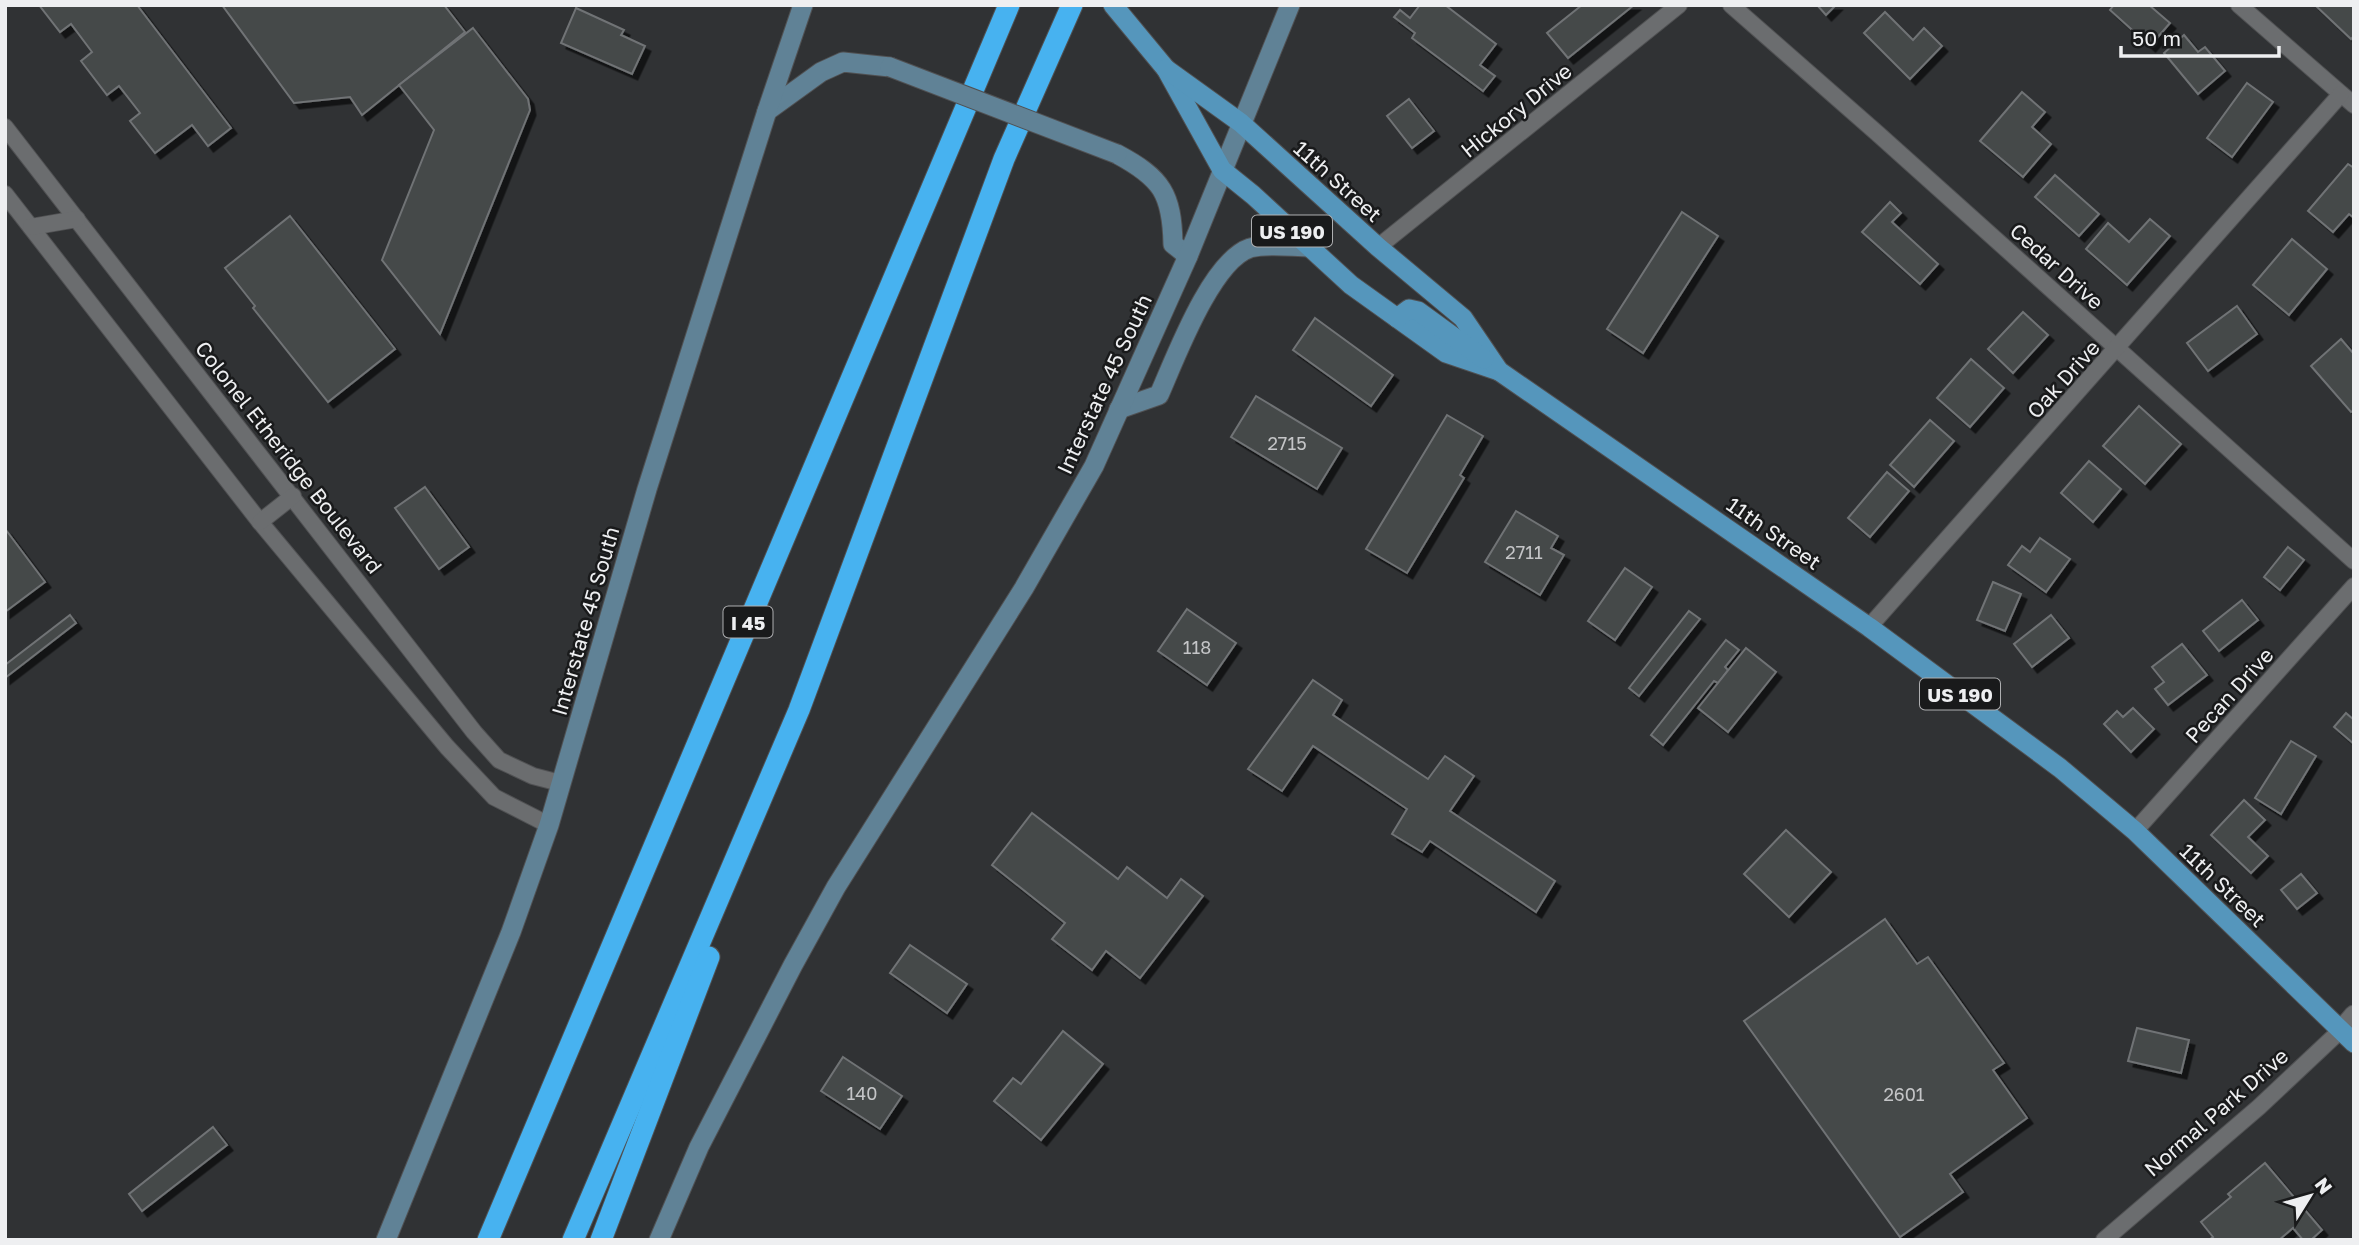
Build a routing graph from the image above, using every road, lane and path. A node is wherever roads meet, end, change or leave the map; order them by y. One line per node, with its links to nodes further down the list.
1 (803, 5): 12 (main road, Interstate 45 South)
2 (1009, 5): 38 (highway, I 45)
3 (1072, 5): 31 (highway)
4 (1113, 5): 9 (main road, 11th Street / US 190)
5 (1290, 5): 13 (main road, Interstate 45 South)
6 (1679, 5): 20 (street, Hickory Drive)
7 (1731, 5): 23 (street, Cedar Drive)
8 (2239, 5): 10 (street)
9 (1166, 69): 13 (main road, 11th Street); 15 (main road, 11th Street / US 190)
10 (2341, 94): 11 (street); 23 (street, Oak Drive)
11 (2354, 105)
12 (767, 111): 21 (main road, bridge); 32 (main road, Interstate 45 South)
13 (1241, 123): 15 (main road, Interstate 45 South); 20 (main road, 11th Street / US 190)
14 (5, 127): 17 (street, Colonel Etheridge Boulevard)
15 (1222, 170): 19 (main road, 11th Street / US 190); 21 (main road, Interstate 45 South)
16 (5, 194): 18 (street)
17 (77, 219): 18 (street); 26 (street, Colonel Etheridge Boulevard)
18 (31, 227): 27 (street)
19 (1310, 247): 22 (main road, 11th Street / US 190); 25 (main road)
20 (1378, 247): 24 (main road, 11th Street / US 190)
21 (1188, 256): 25 (main road, Interstate 45 South)
22 (1398, 318): 24 (main road, 11th Street / US 190); 24 (main road)
23 (2118, 349): 28 (street, Cedar Drive); 30 (street, Oak Drive)
24 (1499, 371): 30 (main road, 11th Street / US 190)
25 (1119, 409): 41 (main road, Interstate 45 South)
26 (293, 496): 27 (street); 32 (street, Colonel Etheridge Boulevard)
27 (260, 522): 33 (street)
28 (2354, 561)
29 (2354, 586): 34 (street, Pecan Drive)
30 (1869, 627): 34 (main road, 11th Street / US 190)
31 (774, 772): 39 (highway); 40 (highway)
32 (560, 783): 33 (main road, Interstate 45 South)
33 (549, 825): 37 (main road, Interstate 45 South)
34 (2135, 831): 36 (main road, 11th Street / US 190)
35 (2354, 1015): 36 (street, Normal Park Drive)
36 (2347, 1036): 42 (street, Normal Park Drive)
37 (386, 1240)
38 (488, 1240)
39 (573, 1240)
40 (601, 1240)
41 (659, 1240)
42 (2104, 1240)

